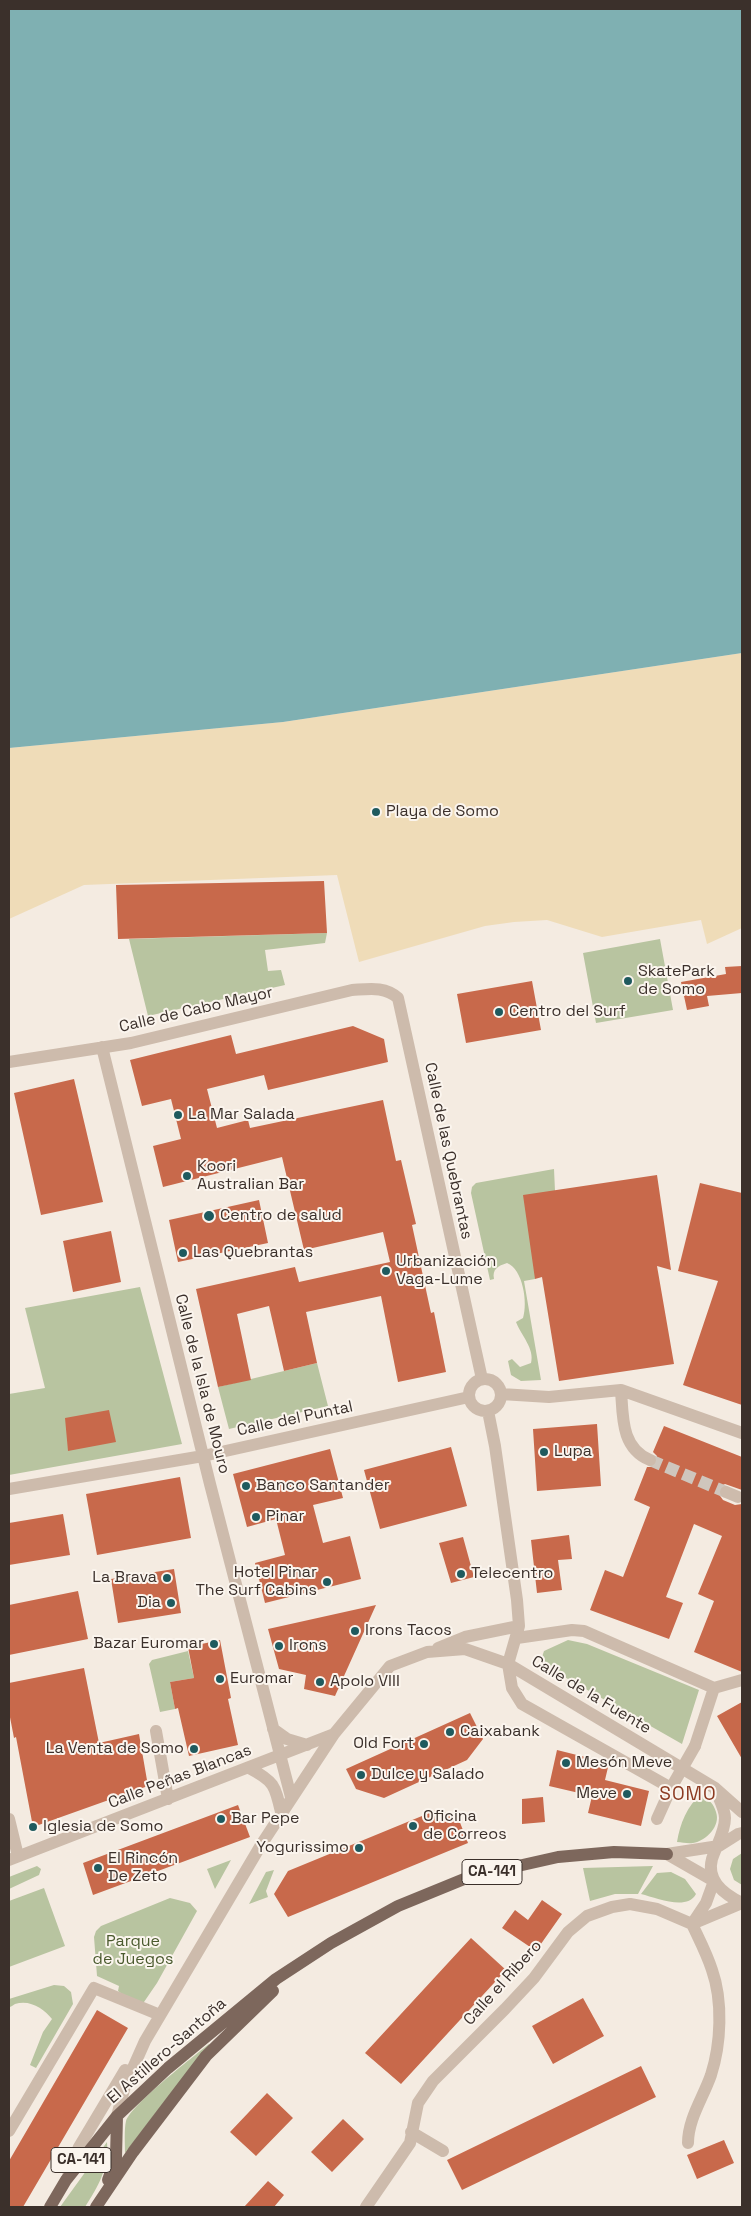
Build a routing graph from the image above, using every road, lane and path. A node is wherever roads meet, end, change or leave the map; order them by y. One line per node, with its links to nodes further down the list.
1 (390, 991): 2 (street, Calle de Cabo Mayor); 4 (street, Calle de las Quebrantas)
2 (102, 1046): 3 (street, Calle de Cabo Mayor); 10 (street, Calle de la Isla de Mouro)
3 (9, 1062)
4 (482, 1380): 6 (street); 7 (street)
5 (621, 1390): 6 (street); 9 (street); 11 (street)
6 (501, 1394): 8 (street)
7 (469, 1397): 8 (street); 10 (street, Calle del Puntal)
8 (488, 1411): 13 (street)
9 (742, 1433)
10 (203, 1456): 12 (street, Calle del Puntal); 18 (street, Calle de la Isla de Mouro)
11 (650, 1460)
12 (9, 1489)
13 (518, 1632): 14 (street); 15 (street); 17 (street, Calle de la Fuente)
14 (427, 1652): 15 (street); 20 (street)
15 (508, 1664): 24 (street, Calle de la Fuente); 25 (street, Calle de la Fuente)
16 (742, 1680): 17 (street)
17 (714, 1688): 24 (street, bridge)
18 (273, 1729): 21 (street); 22 (street, Calle de la Isla de Mouro)
19 (156, 1731): 27 (street)
20 (334, 1734): 21 (street, Calle Peñas Blancas); 26 (street)
21 (307, 1744): 22 (street, Calle Peñas Blancas)
22 (280, 1755): 23 (street, Calle Peñas Blancas); 26 (street, Calle de la Isla de Mouro)
23 (249, 1768): 27 (street, Calle Peñas Blancas); 28 (street)
24 (671, 1788): 31 (street)
25 (715, 1788): 29 (street, Calle de la Fuente); 33 (street)
26 (291, 1797): 28 (street)
27 (168, 1799): 35 (street, Calle Peñas Blancas)
28 (281, 1812): 40 (street)
29 (742, 1812)
30 (9, 1819): 35 (street)
31 (657, 1819)
32 (742, 1834): 33 (street)
33 (719, 1846): 34 (street); 36 (street)
34 (667, 1854): 36 (street); 39 (main road, El Astillero-Santoña / CA-141)
35 (13, 1858)
36 (714, 1881): 37 (street); 38 (street)
37 (742, 1903): 38 (street)
38 (692, 1924): 44 (street, Calle el Ribero); 45 (street)
39 (331, 1943): 42 (main road, El Astillero-Santoña / CA-141); 48 (main road, El Astillero-Santoña / CA-141)
40 (160, 2015): 41 (street); 43 (street)
41 (145, 2042): 42 (street); 47 (street)
42 (117, 2116): 47 (main road, El Astillero-Santoña / CA-141); 48 (main road, CA-141)
43 (9, 2131)
44 (411, 2132): 46 (street); 50 (street, Calle el Ribero)
45 (688, 2143)
46 (443, 2151)
47 (66, 2180): 49 (main road, El Astillero-Santoña / CA-141)
48 (98, 2203)
49 (50, 2207)
50 (366, 2207)

